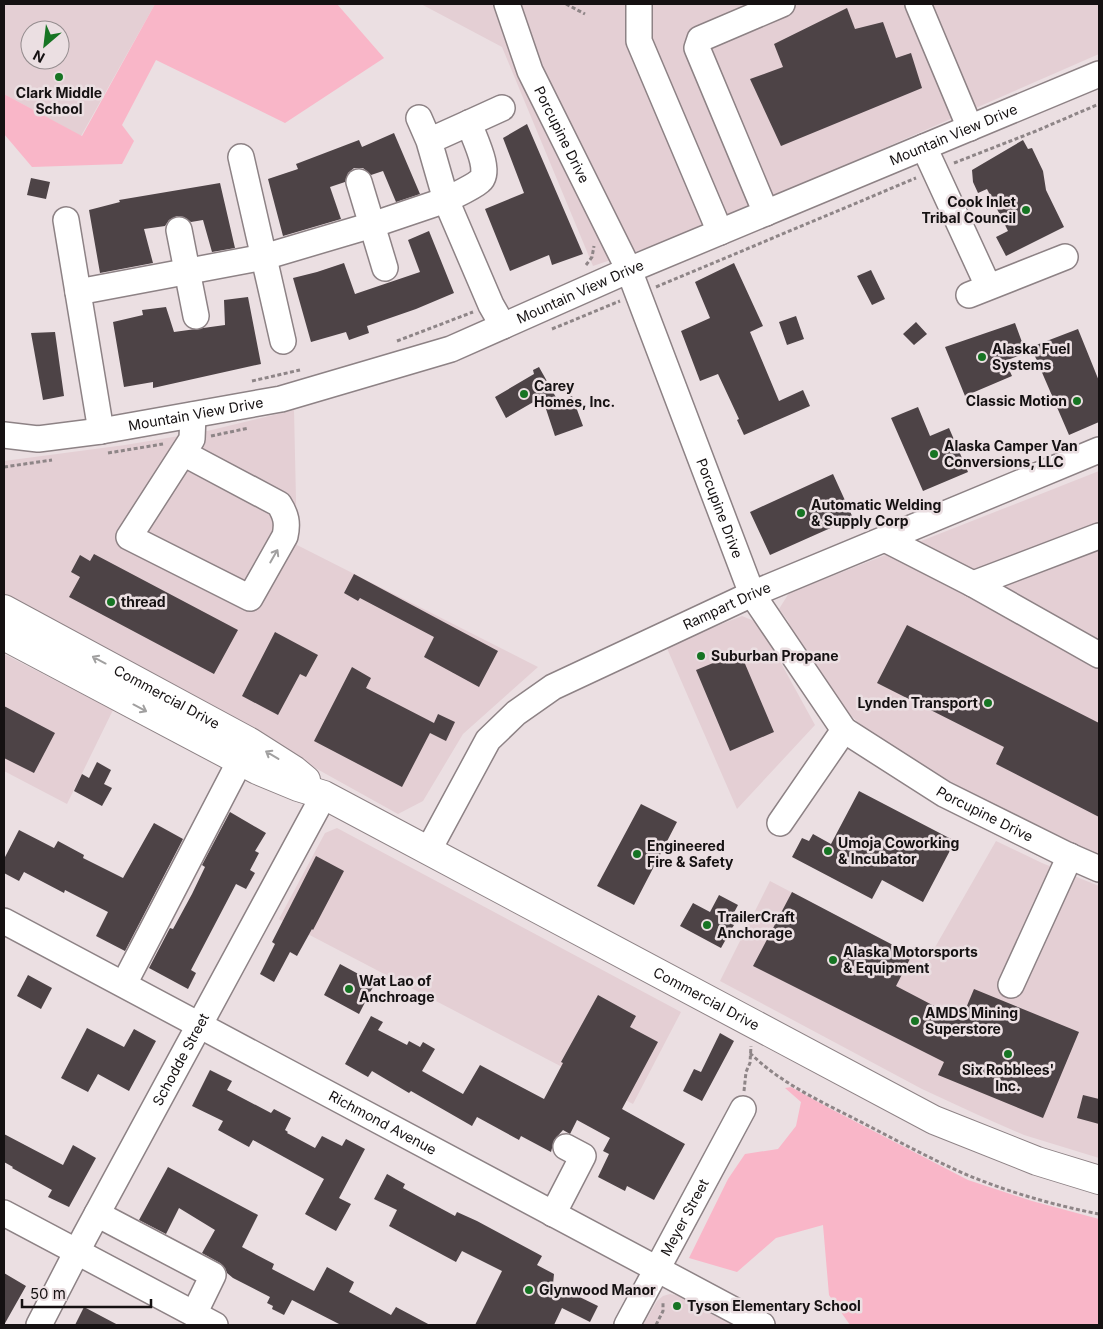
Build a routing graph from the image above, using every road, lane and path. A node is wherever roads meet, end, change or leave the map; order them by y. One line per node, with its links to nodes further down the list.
1 (507, 4): 23 (street, Porcupine Drive)
2 (566, 4): 6 (path)
3 (639, 4): 19 (street)
4 (782, 4): 15 (street)
5 (918, 4): 10 (street)
6 (585, 14)
7 (1099, 74): 10 (street, Mountain View Drive)
8 (502, 108): 9 (street)
9 (469, 123): 14 (street); 14 (street)
10 (970, 128): 11 (street, Mountain View Drive)
11 (924, 147): 15 (street, Mountain View Drive); 21 (street)
12 (241, 157): 20 (street)
13 (359, 182): 17 (street)
14 (446, 200): 17 (street); 27 (street)
15 (766, 213): 19 (street, Mountain View Drive)
16 (66, 220): 25 (street)
17 (372, 225): 20 (street); 22 (street)
18 (179, 230): 24 (street)
19 (720, 232): 23 (street, Mountain View Drive)
20 (264, 257): 24 (street); 28 (street)
21 (1065, 257)
22 (385, 268)
23 (629, 270): 27 (street, Mountain View Drive); 39 (street, Porcupine Drive)
24 (187, 271): 25 (street); 26 (street)
25 (78, 292): 30 (street)
26 (196, 316)
27 (503, 326): 29 (street, Mountain View Drive)
28 (283, 341)
29 (193, 415): 30 (street, Mountain View Drive); 35 (street)
30 (101, 431): 32 (street, Mountain View Drive)
31 (4, 434): 32 (street, Mountain View Drive)
32 (38, 438): 34 (street, Mountain View Drive)
33 (1099, 450): 37 (street, Rampart Drive)
34 (4, 453)
35 (184, 453): 35 (street, one-way to 35)
36 (1099, 536): 38 (street)
37 (884, 540): 38 (street); 39 (street, Rampart Drive)
38 (973, 584): 42 (street)
39 (752, 594): 43 (street, Porcupine Drive); 47 (street, Rampart Drive)
40 (4, 609): 45 (main road, Commercial Drive, one-way to 40)
41 (4, 636): 44 (main road, Commercial Drive, one-way to 44)
42 (1093, 645)
43 (844, 730): 46 (street); 48 (street, Porcupine Drive)
44 (240, 761): 45 (main road, Commercial Drive); 51 (street)
45 (324, 795): 47 (main road, Commercial Drive); 53 (street, Schodde Street)
46 (780, 823)
47 (428, 851): 59 (main road, Commercial Drive)
48 (1070, 856): 49 (street, Porcupine Drive); 52 (street)
49 (1099, 868)
50 (4, 921): 51 (street, Richmond Avenue)
51 (124, 984): 53 (street, Richmond Avenue)
52 (1011, 985)
53 (199, 1024): 61 (street, Schodde Street); 62 (street, Richmond Avenue)
54 (751, 1045): 55 (path)
55 (750, 1053): 56 (path); 63 (path)
56 (746, 1072)
57 (743, 1109): 65 (street, Meyer Street)
58 (583, 1156): 62 (street)
59 (1099, 1180)
60 (4, 1213): 64 (street)
61 (97, 1214): 64 (street, Schodde Street); 67 (street)
62 (553, 1214): 65 (street, Richmond Avenue)
63 (1099, 1214)
64 (77, 1252): 67 (street); 68 (street, Schodde Street)
65 (656, 1269): 69 (street, Meyer Street); 71 (street, Richmond Avenue)
66 (663, 1301): 70 (path)
67 (204, 1320)
68 (39, 1325)
69 (627, 1325)
70 (656, 1325)
71 (762, 1325)

